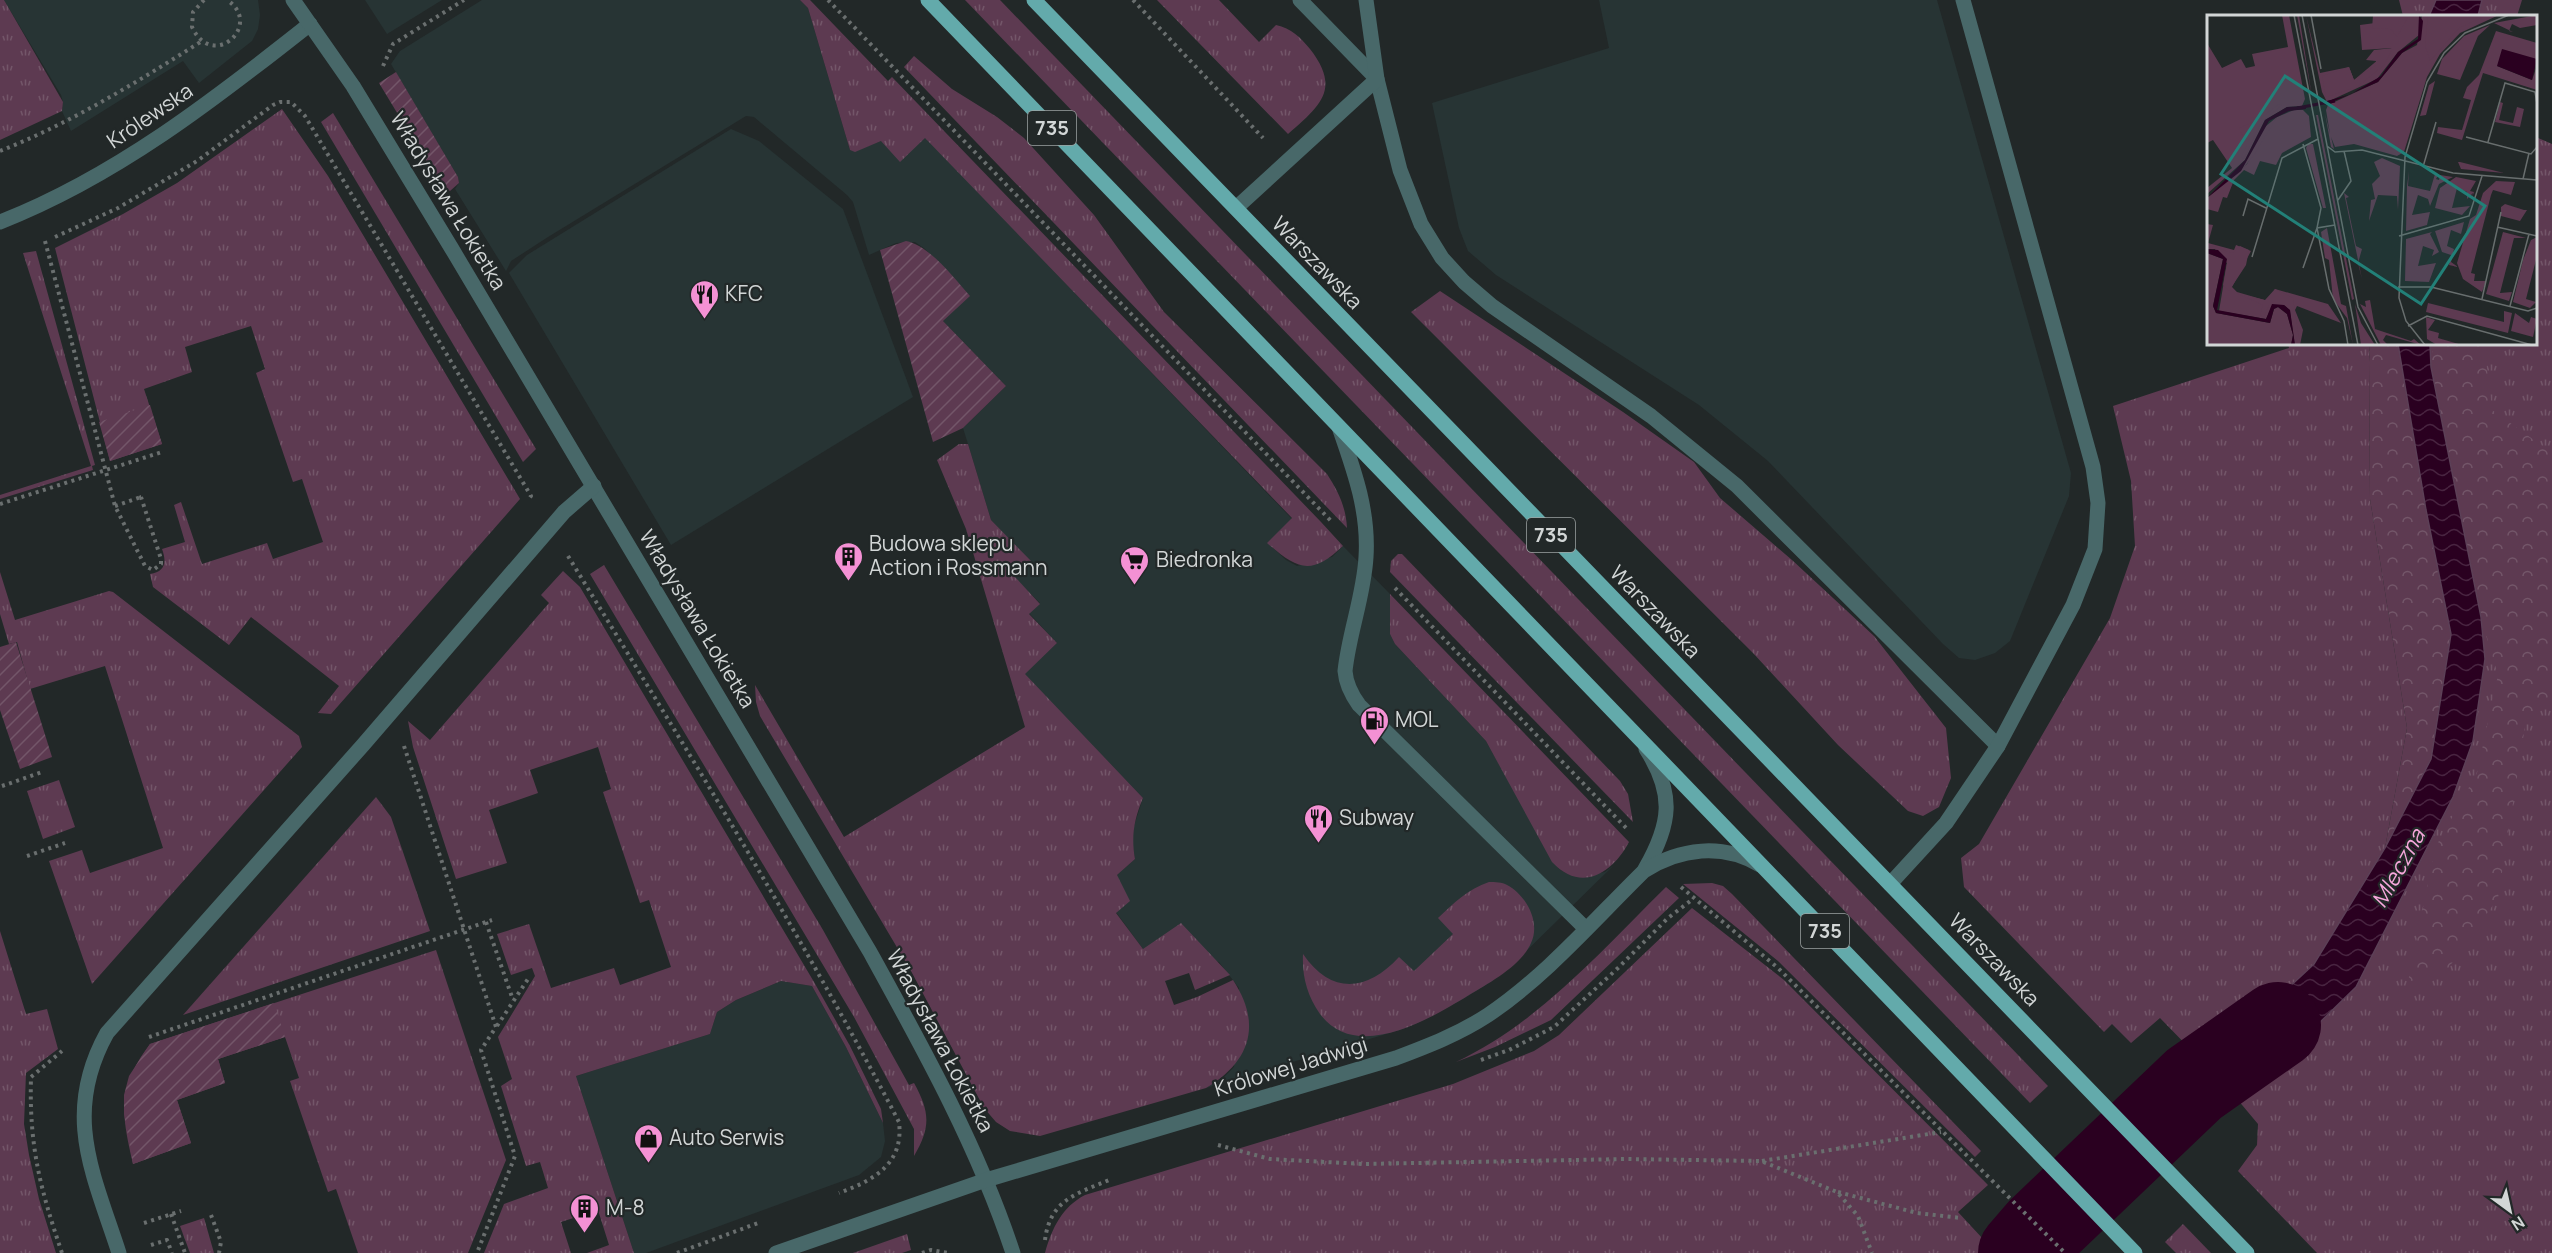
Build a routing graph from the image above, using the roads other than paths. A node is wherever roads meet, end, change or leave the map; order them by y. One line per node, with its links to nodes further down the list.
1 (293, 0): 7 (street, Władysława Łokietka)
2 (928, 0): 11 (main road, 735)
3 (1034, 0): 9 (main road, Warszawska / 735)
4 (1300, 0): 8 (street)
5 (1366, 0): 8 (street)
6 (1963, 0): 14 (street)
7 (310, 24): 10 (street, Królewska); 12 (street, Władysława Łokietka)
8 (1377, 79): 9 (street); 14 (street)
9 (1236, 208): 17 (main road, Warszawska / 735)
10 (0, 222)
11 (1339, 427): 13 (main road, 735); 18 (street)
12 (594, 486): 19 (street, Władysława Łokietka); 21 (street)
13 (1639, 739): 15 (main road, 735); 16 (street)
14 (1998, 746): 17 (street)
15 (1766, 868): 16 (street, Królowej Jadwigi); 23 (main road, 735)
16 (1644, 871): 18 (street, Królowej Jadwigi)
17 (1890, 884): 24 (main road, Warszawska / 735)
18 (1586, 929): 19 (street, Królowej Jadwigi)
19 (986, 1180): 20 (street, Królowej Jadwigi); 22 (street, Władysława Łokietka)
20 (780, 1252)
21 (118, 1253)
22 (1013, 1253)
23 (2135, 1253)
24 (2247, 1253)

